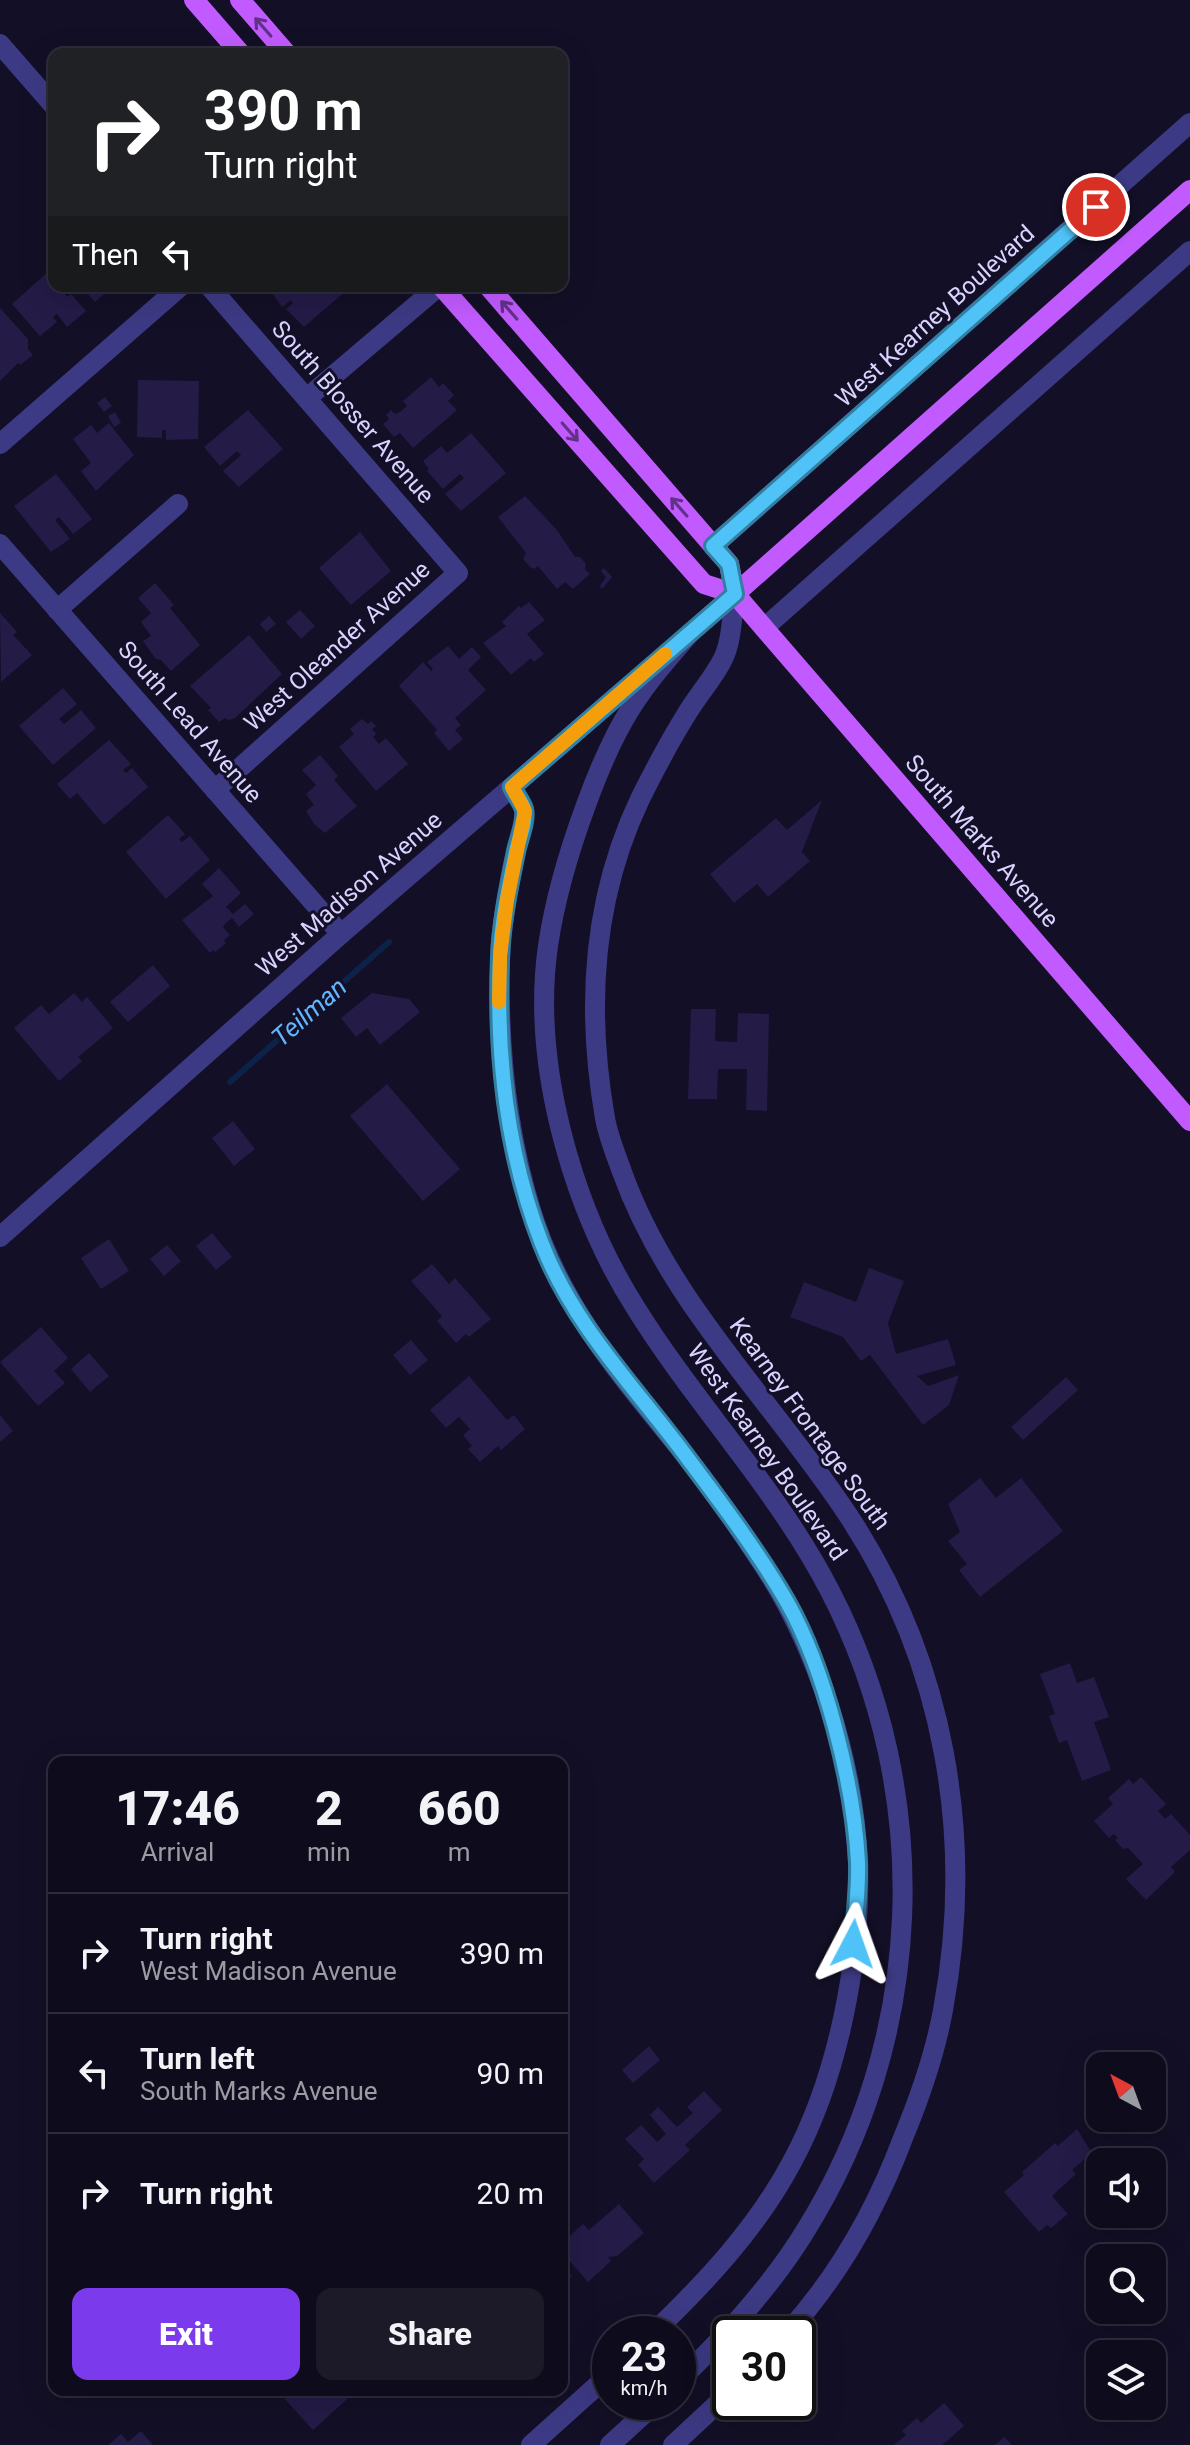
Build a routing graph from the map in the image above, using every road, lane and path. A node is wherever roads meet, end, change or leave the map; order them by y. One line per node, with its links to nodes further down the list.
1 (194, 0): 4 (main road)
2 (240, 0): 5 (main road, one-way to 2)
3 (0, 44): 6 (street)
4 (236, 48)
5 (282, 48)
6 (48, 99)
7 (1190, 123): 19 (street, West Kearney Boulevard)
8 (1190, 190): 21 (main road)
9 (1190, 251): 23 (street)
10 (174, 292): 16 (street)
11 (214, 292): 15 (street, South Blosser Avenue)
12 (433, 292): 15 (street)
13 (445, 292): 21 (main road, South Marks Avenue, one-way to 21)
14 (493, 292): 19 (main road, South Marks Avenue, one-way to 14)
15 (307, 398): 20 (street, South Blosser Avenue)
16 (0, 444)
17 (178, 504): 22 (street)
18 (0, 544): 22 (street, South Lead Avenue)
19 (713, 546): 21 (main road, South Marks Avenue)
20 (458, 573): 26 (street, West Oleander Avenue)
21 (735, 594): 23 (main road, South Marks Avenue); 24 (street, West Madison Avenue); 31 (street, Kearney Frontage South)
22 (57, 610): 26 (street, South Lead Avenue)
23 (764, 628): 28 (main road, South Marks Avenue)
24 (691, 632): 25 (street, West Madison Avenue); 32 (street, West Kearney Boulevard)
25 (512, 787): 27 (street, West Madison Avenue); 30 (street)
26 (215, 790): 27 (street, South Lead Avenue)
27 (341, 934): 29 (street, West Madison Avenue)
28 (1190, 1121)
29 (0, 1237)
30 (671, 2316)
31 (801, 2316)
32 (696, 2363)
33 (592, 2390): 36 (street)
34 (712, 2409): 38 (street)
35 (637, 2420): 37 (street)
36 (531, 2445)
37 (610, 2445)
38 (673, 2445)

